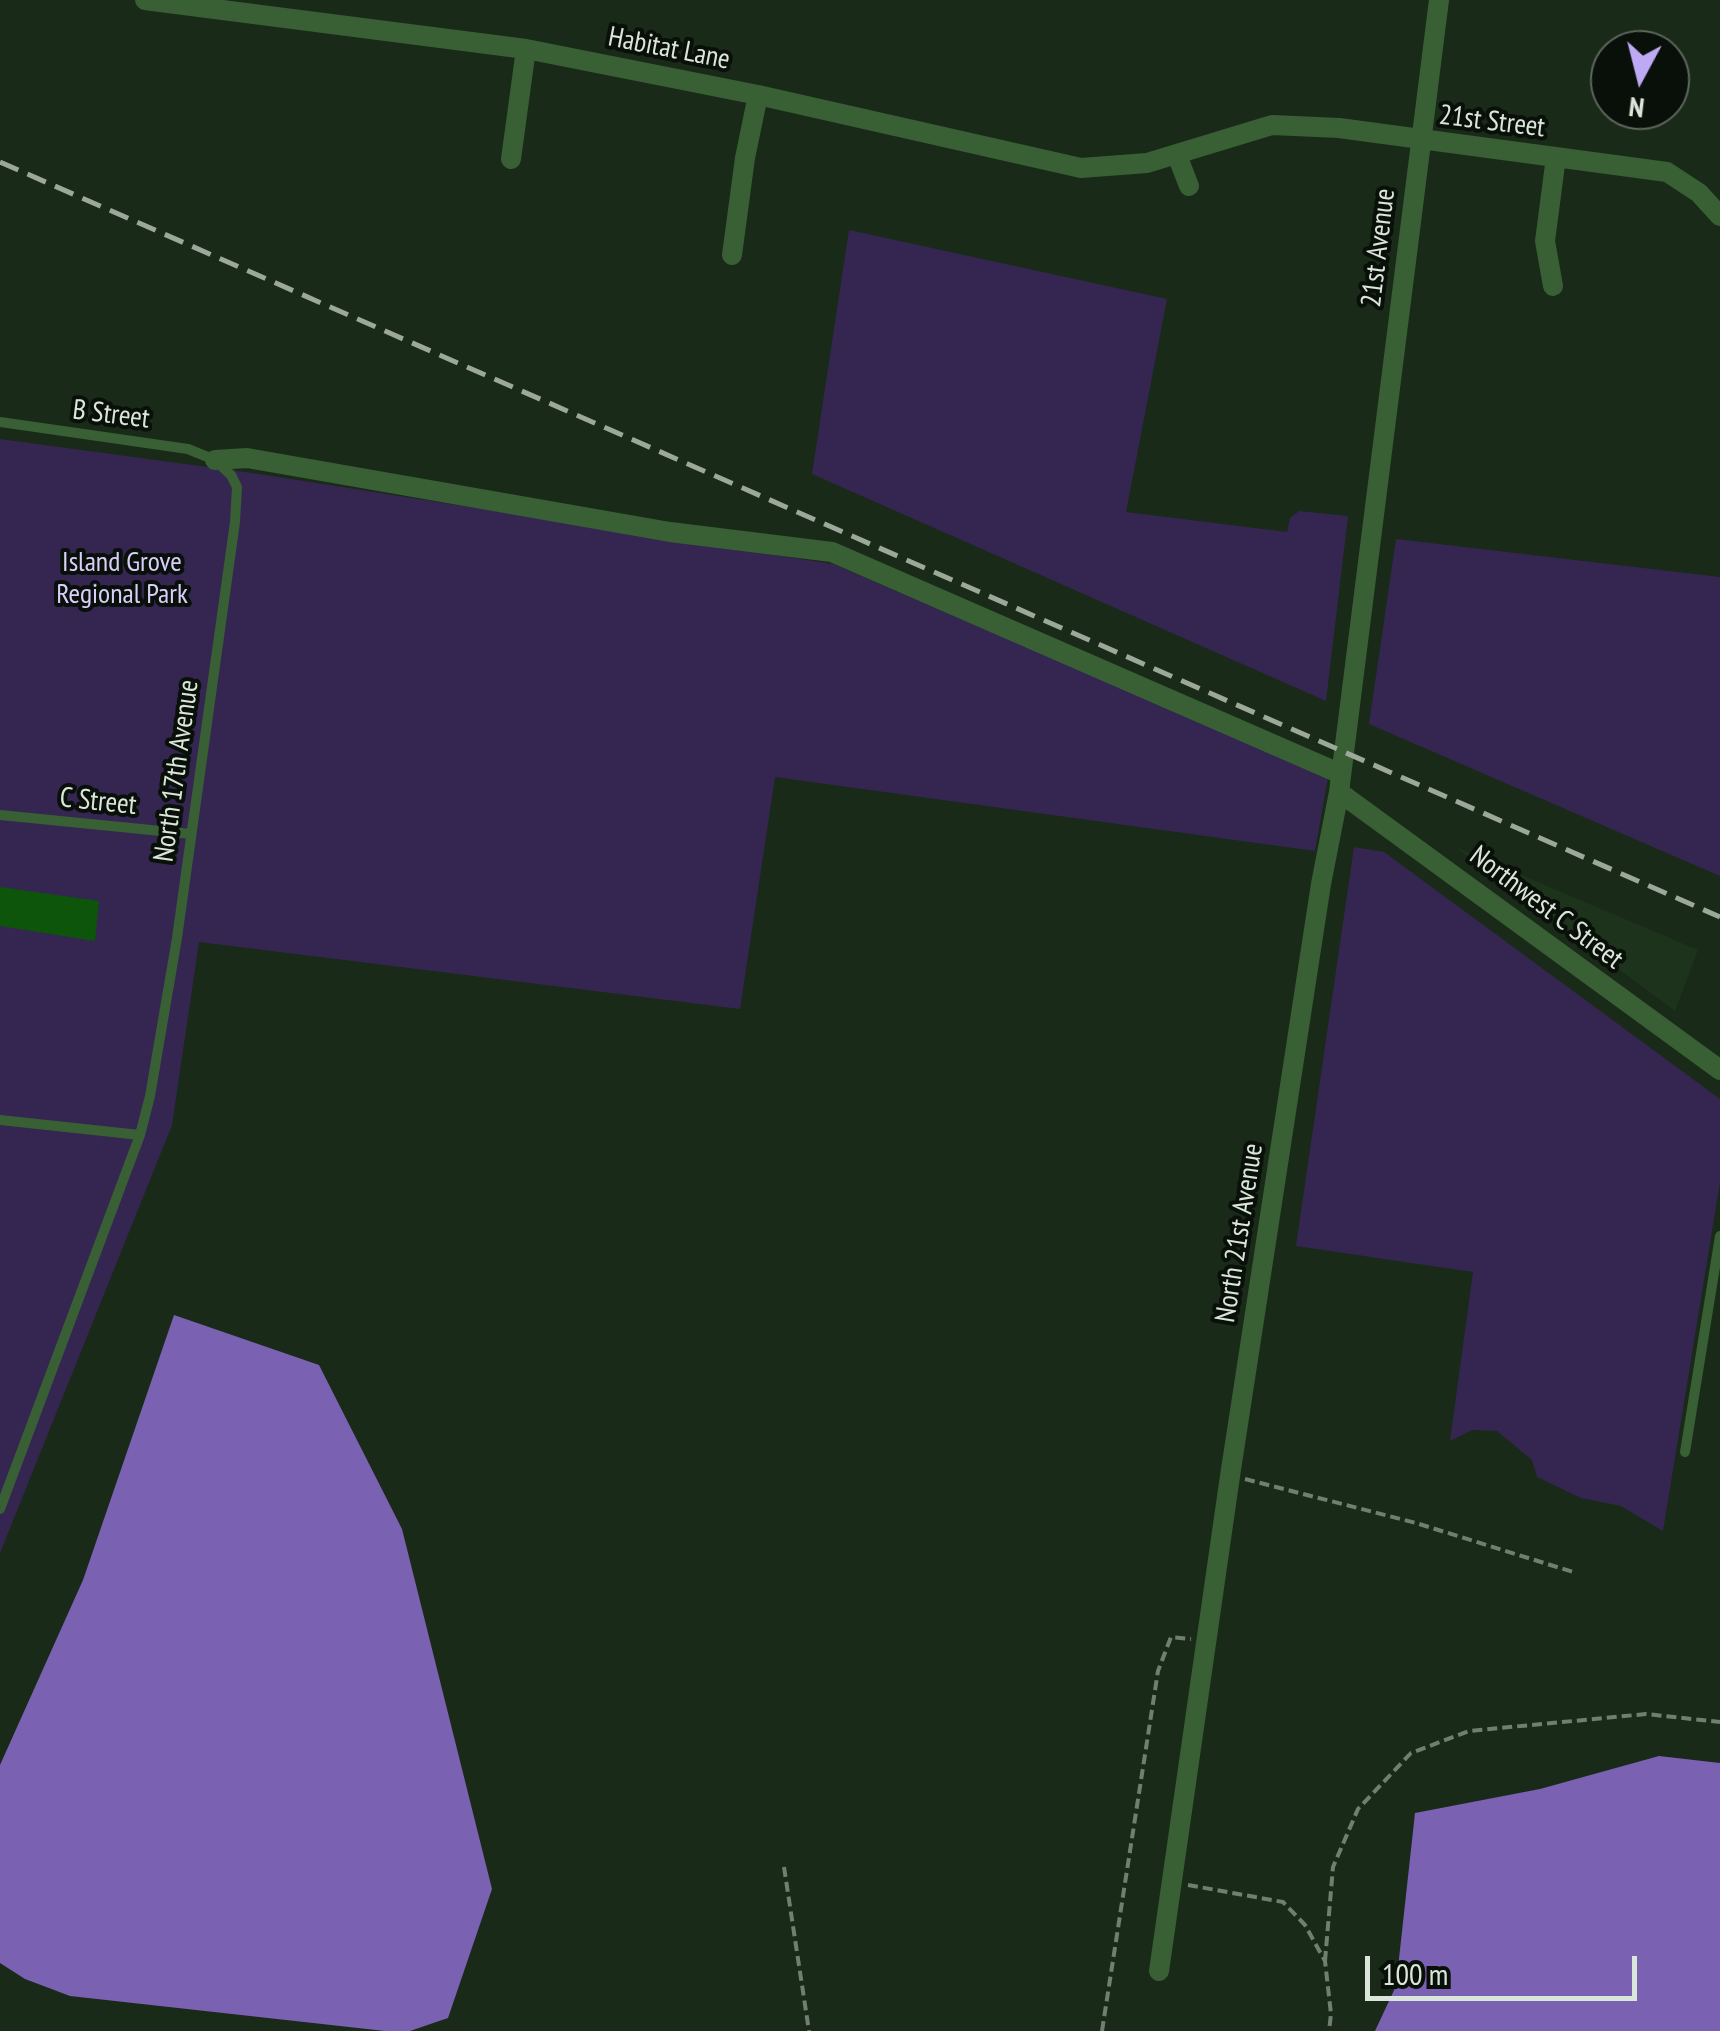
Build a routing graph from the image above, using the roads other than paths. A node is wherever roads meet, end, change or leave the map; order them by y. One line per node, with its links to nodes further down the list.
1 (145, 0): 3 (street, Habitat Lane)
2 (1439, 0): 6 (street, 21st Avenue)
3 (171, 2): 4 (street, Habitat Lane)
4 (526, 48): 5 (street, Habitat Lane); 9 (street)
5 (758, 95): 7 (street, Habitat Lane); 12 (street)
6 (1420, 140): 7 (street, Habitat Lane); 8 (street, 21st Street); 16 (street, 21st Avenue)
7 (1177, 154): 10 (street)
8 (1556, 157): 11 (street, 21st Street); 13 (street)
9 (511, 158)
10 (1188, 186)
11 (1720, 216)
12 (732, 255)
13 (1554, 286)
14 (0, 422): 15 (lane, B Street)
15 (215, 460): 17 (street, Northwest C Street); 19 (lane, North 17th Avenue)
16 (1374, 502): 17 (street, North 21st Avenue)
17 (1340, 783): 20 (street, Northwest C Street); 26 (street, North 21st Avenue)
18 (0, 814): 19 (lane, C Street)
19 (191, 834): 22 (lane, North 17th Avenue)
20 (1720, 1070)
21 (0, 1120): 22 (lane)
22 (140, 1136): 25 (lane, North 17th Avenue)
23 (1720, 1236): 24 (lane)
24 (1684, 1452)
25 (0, 1509)
26 (1159, 1972)

